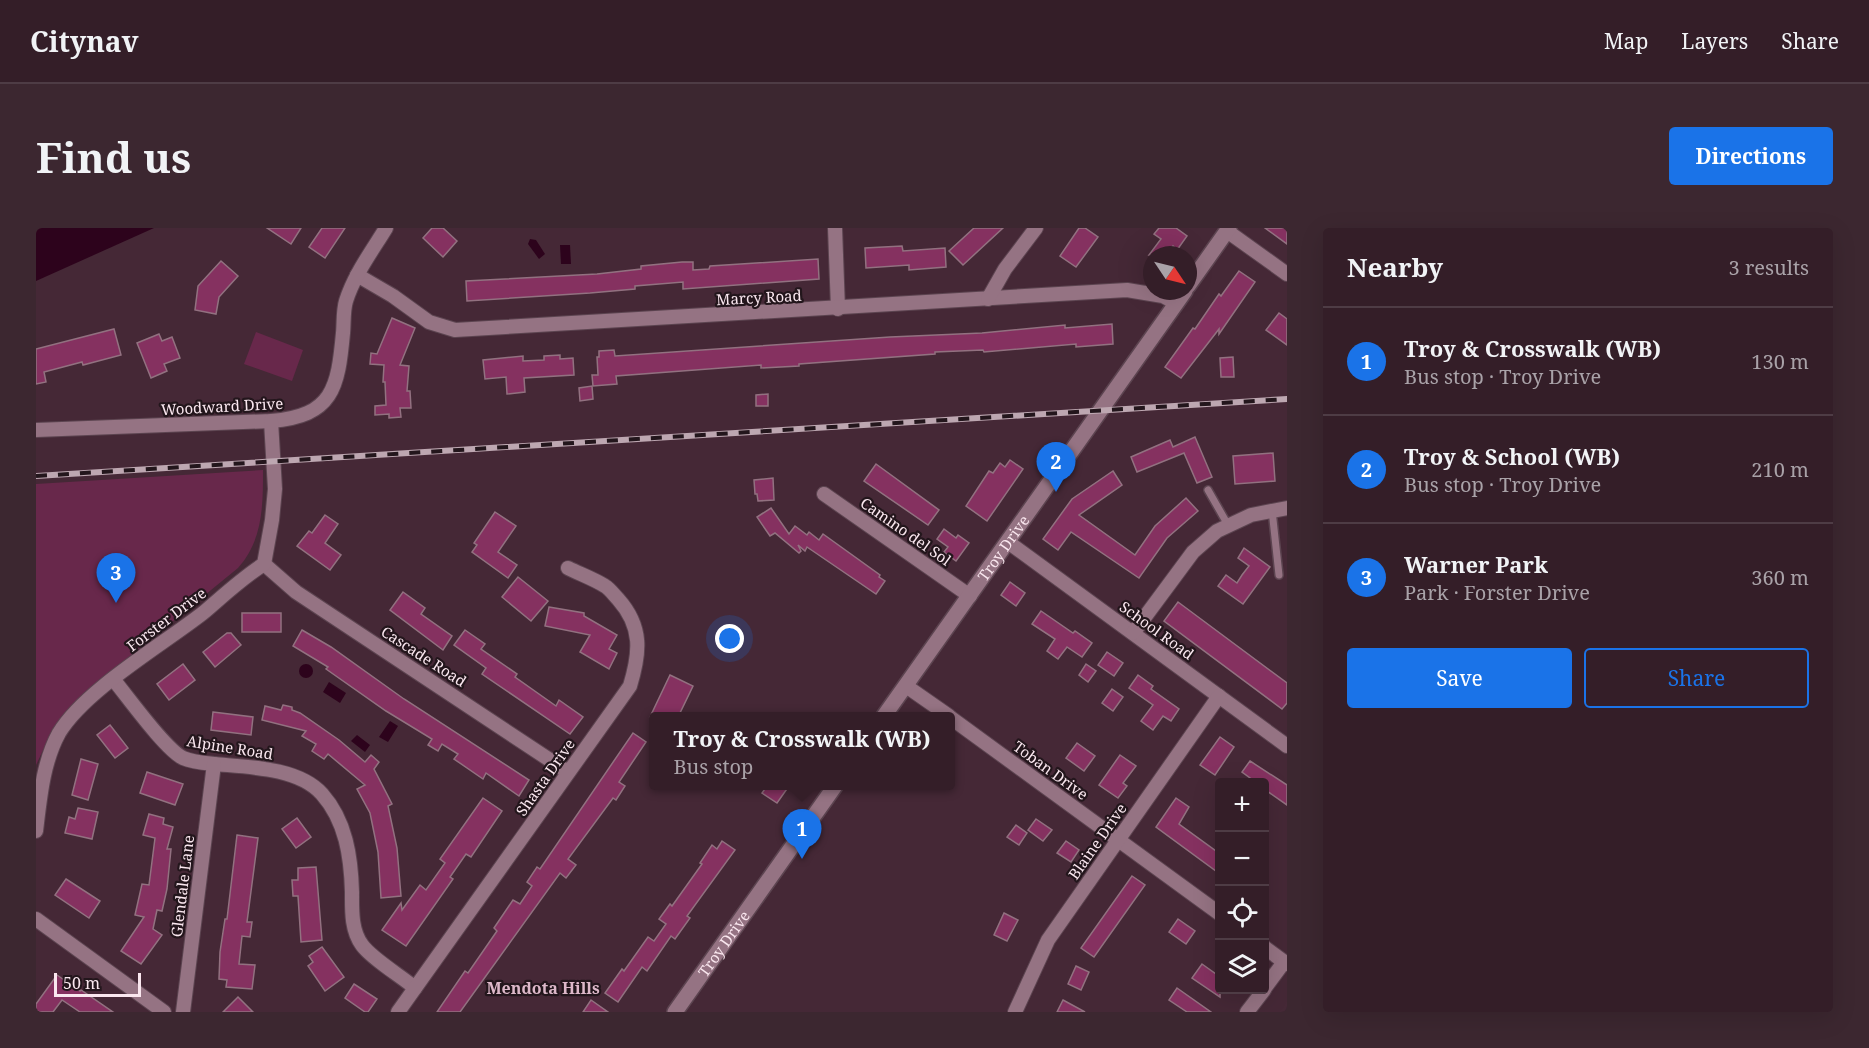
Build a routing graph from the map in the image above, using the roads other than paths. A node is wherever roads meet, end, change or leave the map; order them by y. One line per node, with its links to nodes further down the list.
1 (386, 228): 7 (street, Woodward Drive)
2 (835, 228): 11 (street)
3 (1036, 228): 9 (street)
4 (1228, 229): 5 (street); 6 (street)
5 (1197, 273)
6 (1287, 274)
7 (357, 275): 11 (street, Marcy Road); 12 (street, Woodward Drive)
8 (1143, 293): 9 (street, Marcy Road)
9 (988, 299): 11 (street, Marcy Road)
10 (1178, 300): 19 (street, Troy Drive)
11 (838, 309)
12 (271, 421): 13 (street, Woodward Drive); 20 (street)
13 (36, 430)
14 (1208, 490): 18 (lane)
15 (824, 494): 23 (street, Camino del Sol)
16 (1287, 508): 17 (street)
17 (1272, 510): 18 (street); 22 (lane)
18 (1228, 525): 24 (street)
19 (1008, 542): 23 (street, Troy Drive); 24 (street, School Road)
20 (264, 564): 25 (street, Forster Drive); 33 (street, Cascade Road)
21 (568, 568): 33 (street, Shasta Drive)
22 (1279, 575)
23 (970, 596): 26 (street, Troy Drive)
24 (1133, 633): 27 (street, School Road)
25 (114, 679): 32 (street, Alpine Road); 35 (street, Forster Drive)
26 (906, 686): 28 (street, Troy Drive); 29 (street, Toban Drive)
27 (1219, 696): 31 (street, School Road); 36 (street, Blaine Drive)
28 (888, 712)
29 (943, 712)
30 (955, 721): 36 (street, Toban Drive)
31 (1287, 746)
32 (214, 764): 42 (street, Alpine Road); 45 (street, Glendale Lane)
33 (568, 772): 42 (street, Shasta Drive)
34 (832, 790): 47 (street, Troy Drive)
35 (36, 831)
36 (1119, 839): 37 (street, Toban Drive); 48 (street, Blaine Drive)
37 (1215, 910)
38 (36, 919): 44 (street)
39 (1269, 951): 40 (street)
40 (1286, 963): 41 (street)
41 (1269, 983)
42 (415, 988): 46 (street, Shasta Drive)
43 (1260, 994): 49 (street)
44 (164, 1012)
45 (183, 1012)
46 (398, 1012)
47 (675, 1012)
48 (1015, 1012)
49 (1247, 1012)

